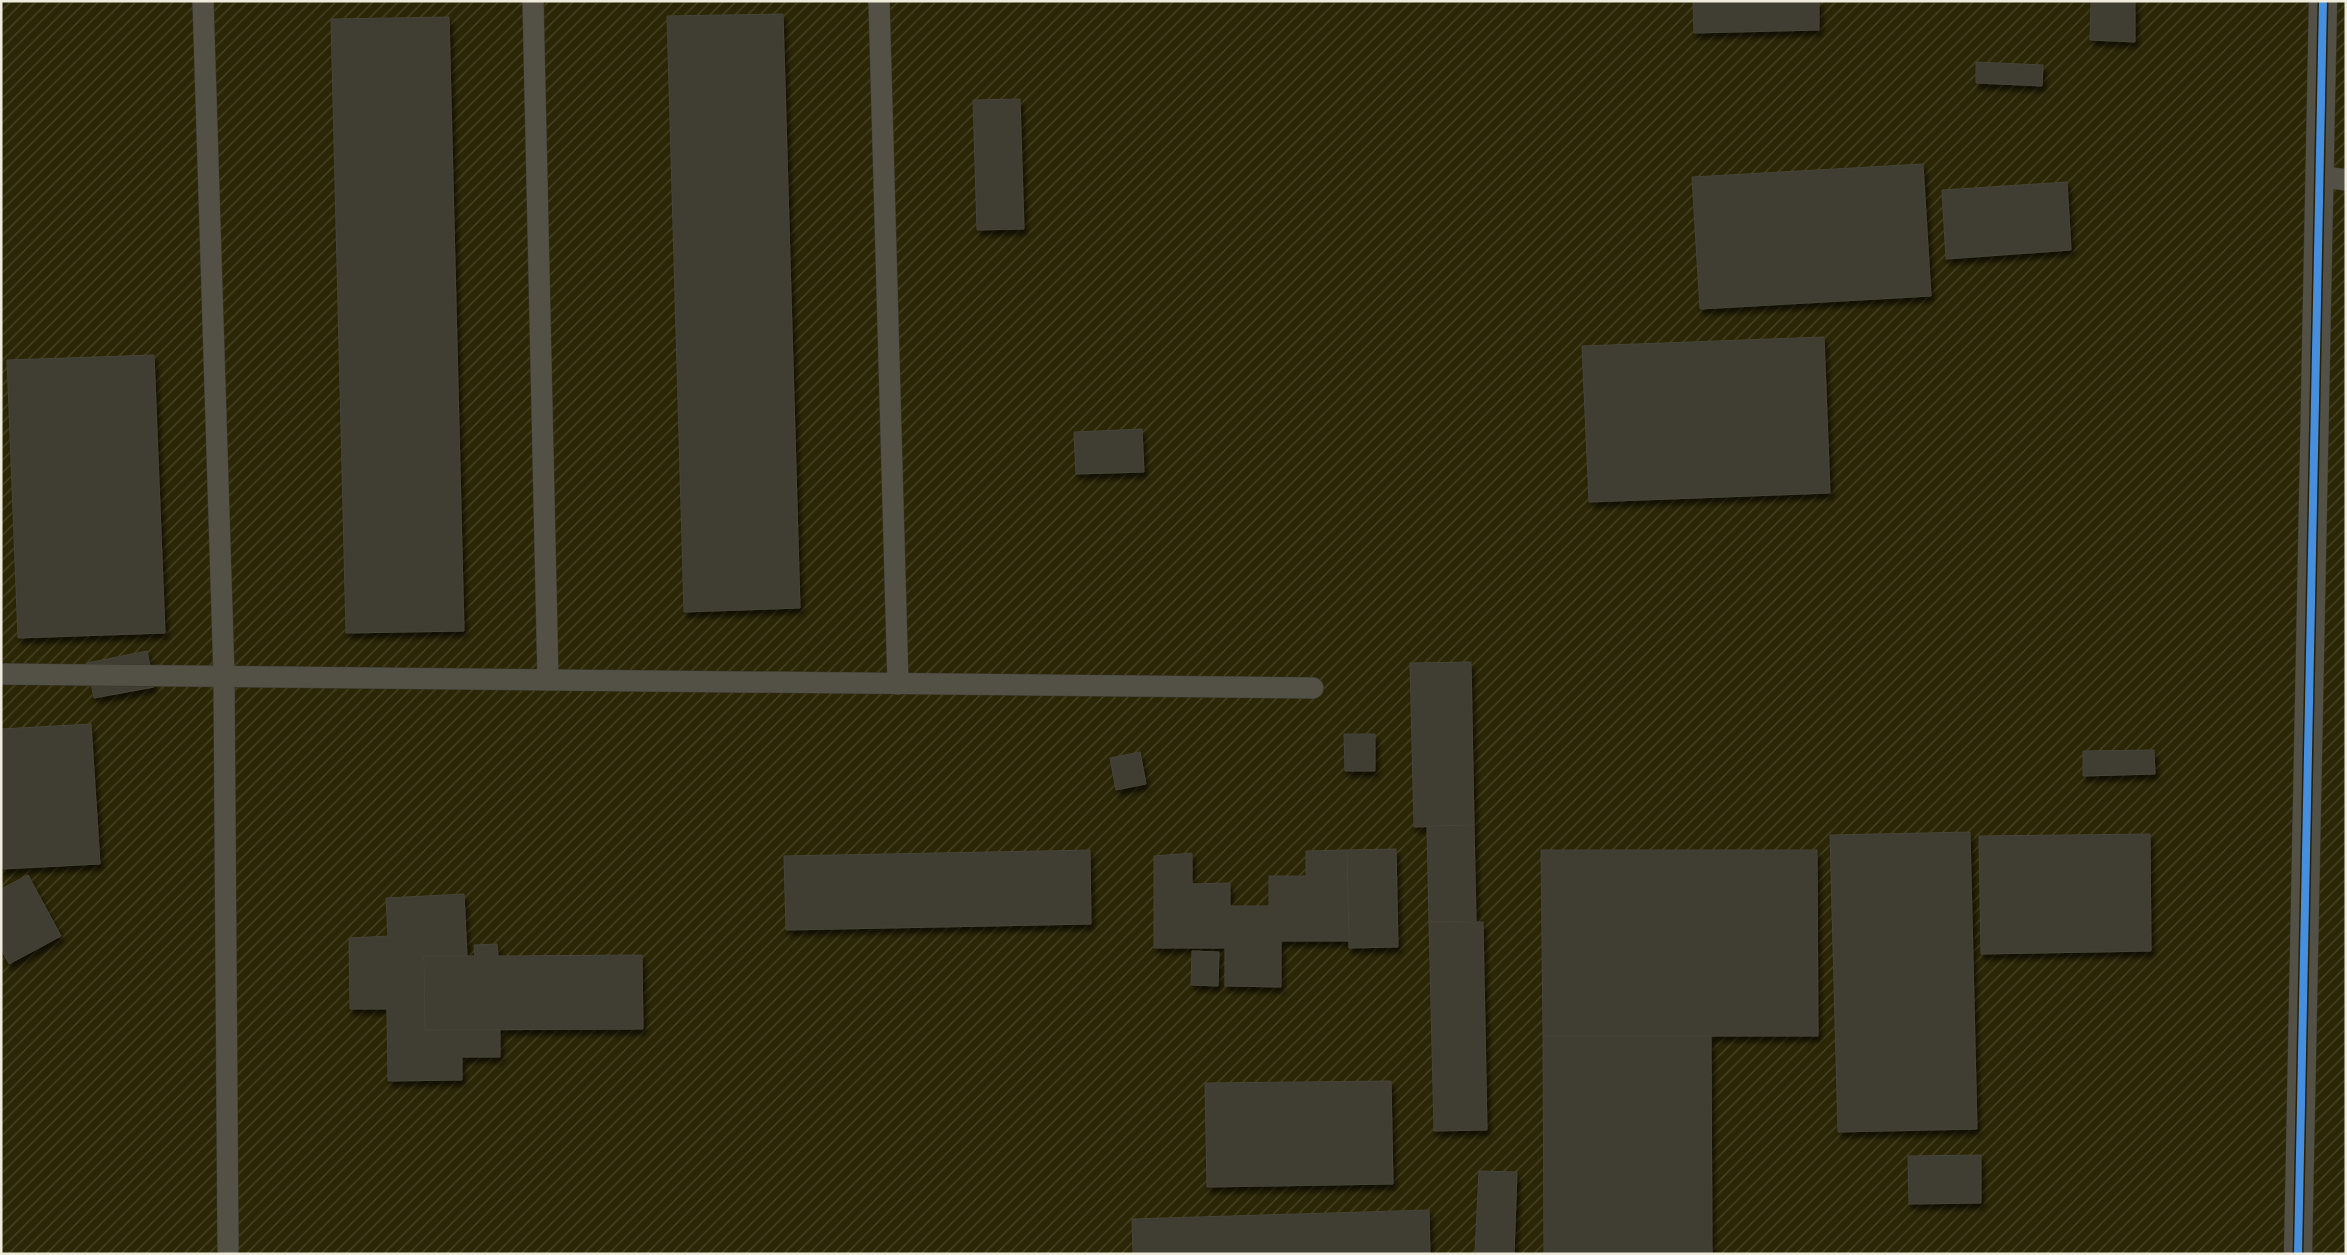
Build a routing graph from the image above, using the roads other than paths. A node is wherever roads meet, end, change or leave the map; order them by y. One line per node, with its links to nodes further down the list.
1 (203, 1): 7 (lane)
2 (533, 1): 8 (lane)
3 (879, 1): 9 (lane)
4 (2323, 1): 5 (street)
5 (2333, 178): 12 (street)
6 (1, 674): 7 (lane)
7 (224, 676): 8 (lane); 11 (lane)
8 (548, 680): 9 (lane)
9 (898, 684): 10 (lane)
10 (1313, 688)
11 (228, 1249)
12 (2298, 1254)

